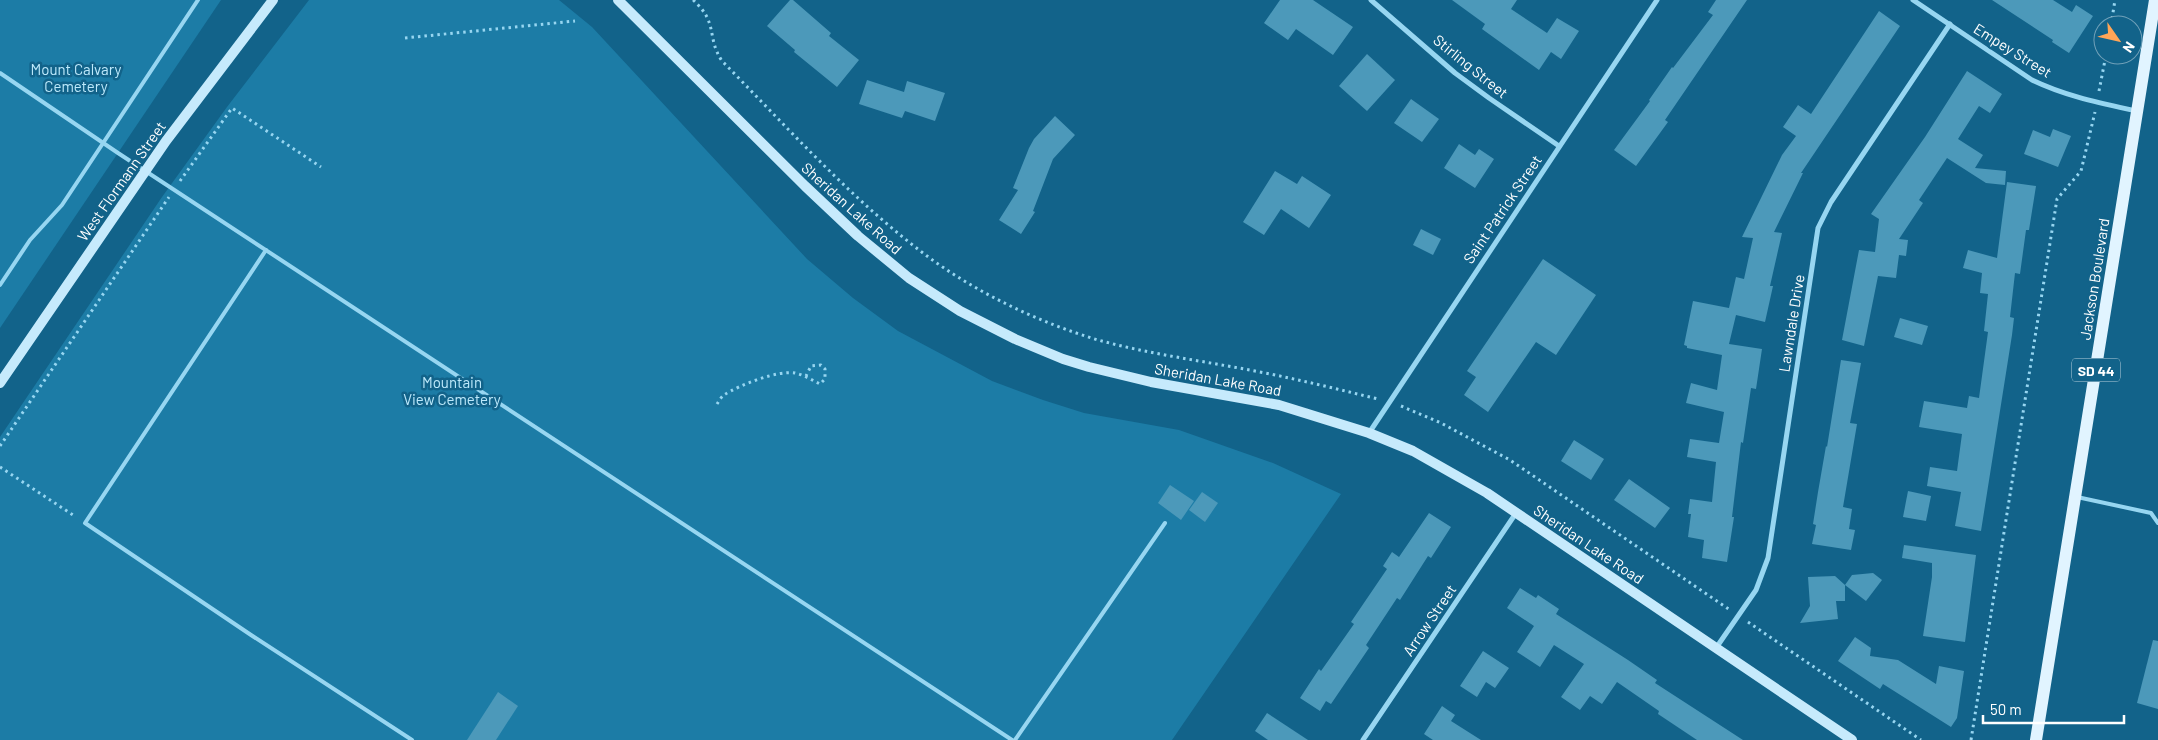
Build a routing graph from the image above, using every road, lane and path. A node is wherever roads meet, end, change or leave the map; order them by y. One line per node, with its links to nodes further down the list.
1 (198, 0): 18 (lane)
2 (273, 0): 21 (main road, West Flormann Street)
3 (618, 0): 29 (main road, Sheridan Lake Road)
4 (693, 0): 27 (path)
5 (1371, 0): 19 (street, Stirling Street)
6 (1656, 0): 19 (street, Saint Patrick Street)
7 (1914, 0): 12 (street, Empey Street)
8 (2115, 0): 10 (path)
9 (2155, 0): 17 (main road, Jackson Boulevard / SD 44)
10 (2113, 15)
11 (576, 21): 13 (path)
12 (1950, 24): 16 (street, Empey Street); 37 (street, Lawndale Drive)
13 (406, 38)
14 (2104, 65): 16 (path)
15 (0, 73): 18 (lane)
16 (2097, 103): 17 (street, Empey Street); 44 (path)
17 (2137, 111): 32 (main road, Jackson Boulevard / SD 44)
18 (103, 142): 21 (lane); 24 (lane)
19 (1559, 146): 27 (street, Saint Patrick Street)
20 (320, 167): 22 (path)
21 (146, 170): 22 (lane); 26 (main road, West Flormann Street)
22 (174, 189): 23 (lane); 30 (path)
23 (266, 250): 34 (lane); 40 (lane)
24 (0, 285)
25 (806, 376): 25 (path); 28 (path)
26 (0, 383)
27 (1389, 402): 29 (street, Saint Patrick Street); 37 (path)
28 (717, 404)
29 (1369, 432): 33 (main road, Sheridan Lake Road)
30 (0, 446)
31 (0, 467): 34 (path)
32 (2076, 497): 36 (lane); 45 (main road, Jackson Boulevard / SD 44)
33 (1516, 513): 38 (main road, Sheridan Lake Road); 41 (street, Arrow Street)
34 (85, 523): 39 (lane)
35 (1165, 523): 40 (lane)
36 (2158, 523)
37 (1738, 616): 38 (street, Lawndale Drive); 43 (path)
38 (1716, 648): 42 (main road, Sheridan Lake Road)
39 (412, 740)
40 (1014, 740)
41 (1363, 740)
42 (1852, 740)
43 (1921, 740)
44 (1971, 740)
45 (2036, 740)

